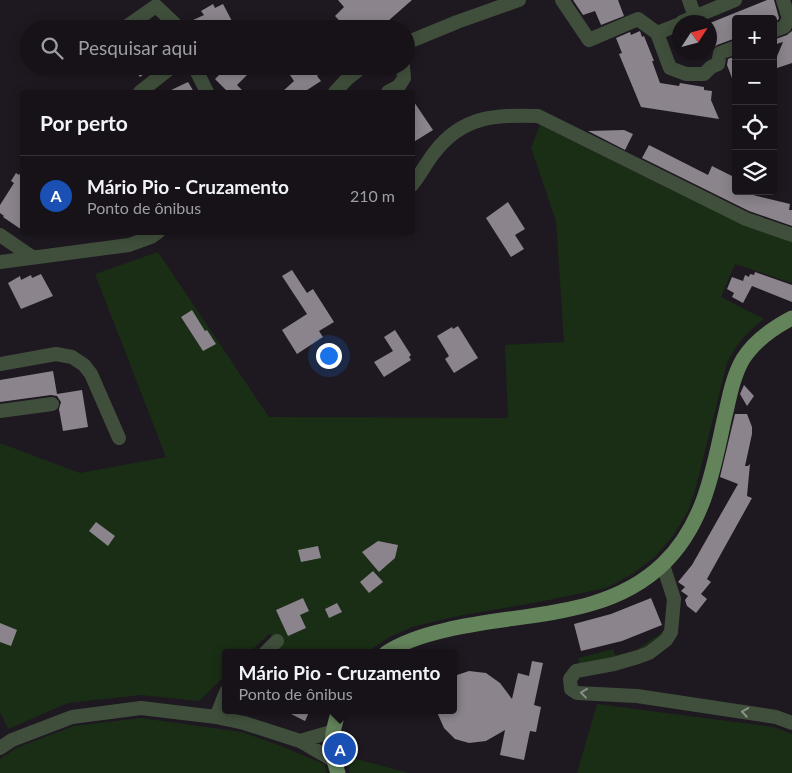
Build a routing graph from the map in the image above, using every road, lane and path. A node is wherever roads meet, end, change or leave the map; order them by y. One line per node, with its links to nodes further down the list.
1 (519, 0): 13 (street)
2 (562, 0): 12 (street)
3 (689, 0): 6 (street)
4 (735, 0): 7 (street)
5 (783, 0): 11 (street)
6 (687, 15)
7 (700, 15)
8 (136, 20): 9 (street)
9 (171, 20)
10 (672, 27): 12 (street)
11 (777, 30)
12 (657, 33): 14 (street)
13 (415, 39)
14 (732, 48)
15 (162, 75): 19 (street)
16 (198, 75): 20 (street)
17 (352, 75): 21 (street)
18 (404, 75): 22 (street)
19 (143, 90)
20 (206, 90)
21 (337, 90)
22 (392, 90)
23 (415, 180): 26 (street)
24 (0, 235): 27 (street)
25 (154, 235): 27 (street)
26 (792, 235)
27 (32, 257): 28 (street)
28 (0, 262)
29 (792, 318): 34 (main road)
30 (0, 364): 33 (street)
31 (52, 404): 32 (street)
32 (0, 411)
33 (119, 438)
34 (663, 565): 37 (main road); 41 (street, one-way to 34)
35 (277, 641): 36 (street)
36 (269, 649)
37 (394, 649)
38 (222, 702): 40 (street)
39 (338, 714): 42 (main road)
40 (216, 717): 43 (street); 44 (street)
41 (792, 723)
42 (332, 732): 43 (street); 45 (main road)
43 (300, 741): 45 (street)
44 (0, 748)
45 (336, 766)

